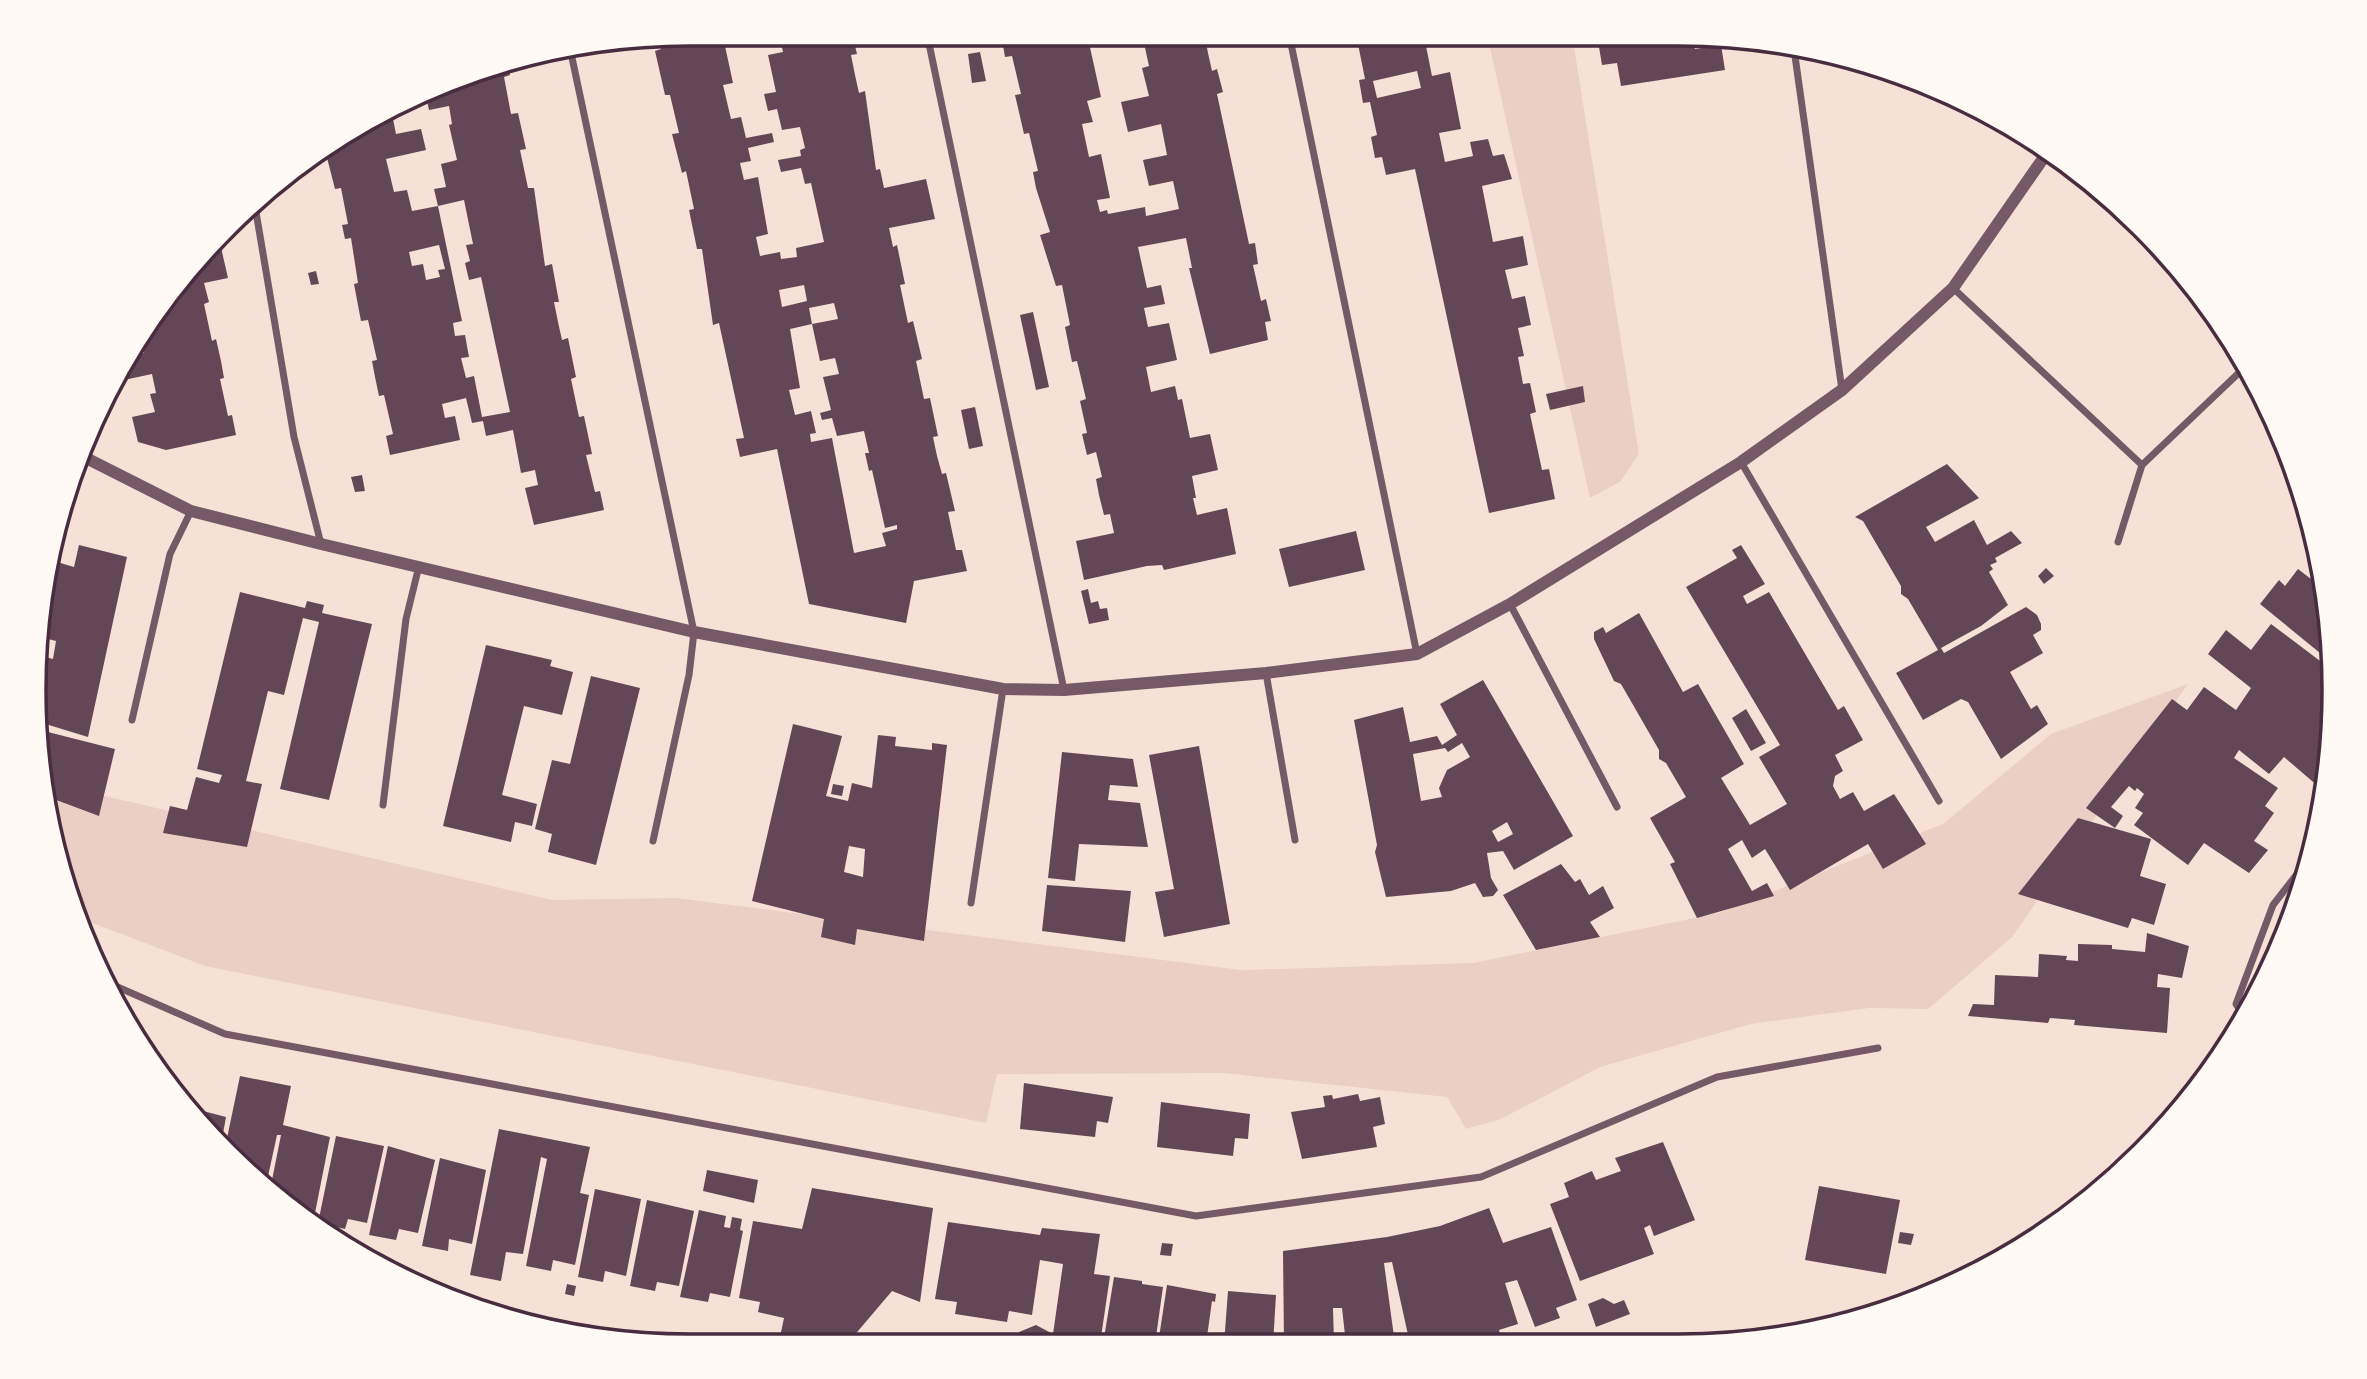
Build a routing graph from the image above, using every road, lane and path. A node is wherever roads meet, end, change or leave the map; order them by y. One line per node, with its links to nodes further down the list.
1 (930, 46): 22 (street)
2 (1291, 46): 19 (street)
3 (572, 57): 18 (street)
4 (1795, 57): 9 (street)
5 (2042, 159): 7 (street)
6 (256, 213): 15 (street)
7 (1953, 288): 9 (street); 12 (street)
8 (2238, 374): 12 (street)
9 (1842, 390): 11 (street)
10 (89, 459): 13 (street)
11 (1741, 462): 17 (street); 24 (street)
12 (2142, 466): 14 (street)
13 (191, 511): 15 (street); 23 (street)
14 (2118, 542)
15 (321, 544): 16 (street)
16 (419, 566): 18 (street); 25 (street)
17 (1510, 604): 19 (street); 26 (street)
18 (694, 632): 21 (street); 28 (street)
19 (1417, 653): 20 (street)
20 (1266, 673): 22 (street); 27 (street)
21 (1003, 689): 22 (street); 30 (street)
22 (1064, 690)
23 (132, 720)
24 (1939, 801)
25 (383, 805)
26 (1617, 807)
27 (1295, 840)
28 (653, 841)
29 (2292, 880): 32 (street)
30 (971, 903)
31 (119, 988): 33 (street)
32 (2238, 1007)
33 (1878, 1048)

